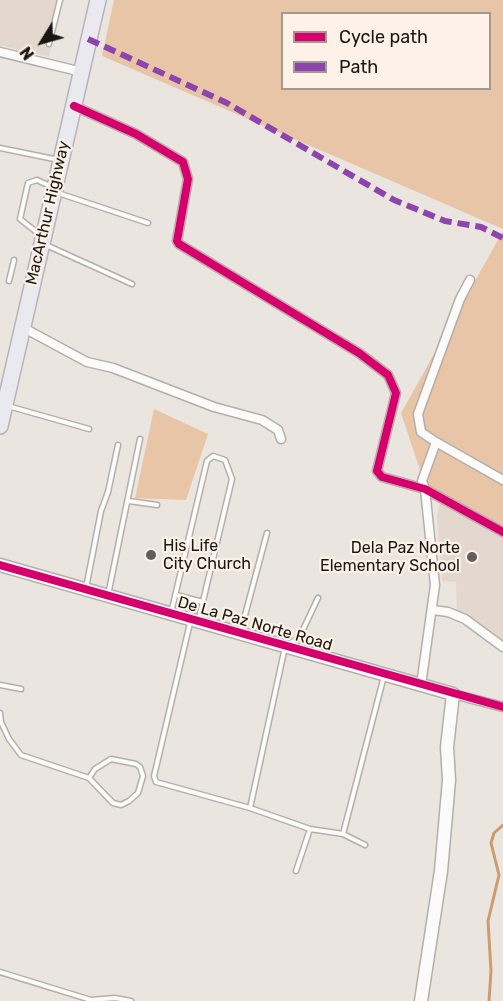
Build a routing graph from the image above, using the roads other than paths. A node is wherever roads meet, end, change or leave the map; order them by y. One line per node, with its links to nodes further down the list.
1 (60, 0): 3 (lane)
2 (98, 0): 5 (highway, MacArthur Highway)
3 (49, 44)
4 (0, 52): 5 (street)
5 (82, 72): 6 (highway, MacArthur Highway)
6 (74, 106): 8 (highway, MacArthur Highway); 25 (street)
7 (0, 148): 8 (lane)
8 (59, 161): 9 (highway, MacArthur Highway)
9 (53, 190): 10 (lane); 11 (highway, MacArthur Highway); 11 (lane)
10 (148, 223)
11 (42, 240): 15 (lane); 16 (highway, MacArthur Highway)
12 (14, 260): 14 (lane)
13 (470, 280): 22 (street)
14 (9, 281)
15 (132, 284)
16 (22, 327): 17 (highway, MacArthur Highway); 21 (street)
17 (5, 405): 18 (highway, MacArthur Highway); 19 (lane)
18 (0, 426)
19 (89, 429)
20 (140, 439): 26 (lane)
21 (281, 439)
22 (436, 442): 24 (street); 25 (street)
23 (118, 445): 31 (lane)
24 (503, 480)
25 (425, 489): 28 (street); 36 (street)
26 (129, 501): 27 (lane); 32 (lane)
27 (157, 504)
28 (503, 532)
29 (267, 533): 39 (lane)
30 (0, 565): 31 (street, De La Paz Norte Road)
31 (85, 589): 32 (street, De La Paz Norte Road)
32 (108, 595): 37 (street, De La Paz Norte Road)
33 (176, 595): 35 (lane); 35 (lane); 37 (lane)
34 (318, 598): 40 (lane)
35 (203, 602): 38 (lane)
36 (433, 610): 41 (street); 44 (street)
37 (171, 614): 38 (street, De La Paz Norte Road)
38 (195, 620): 39 (street, De La Paz Norte Road); 50 (lane)
39 (240, 634): 40 (street, De La Paz Norte Road)
40 (285, 646): 42 (street, De La Paz Norte Road); 50 (lane)
41 (503, 647)
42 (384, 675): 44 (street, De La Paz Norte Road); 52 (lane)
43 (0, 685): 45 (lane)
44 (421, 685): 46 (street, De La Paz Norte Road)
45 (21, 689)
46 (453, 694): 47 (street, De La Paz Norte Road); 57 (street)
47 (503, 707)
48 (0, 712): 49 (lane)
49 (89, 778): 49 (lane)
50 (250, 808): 51 (lane)
51 (310, 829): 52 (lane); 54 (lane)
52 (343, 834): 53 (lane)
53 (365, 845)
54 (296, 872)
55 (0, 972): 56 (lane)
56 (131, 1001)
57 (421, 1001)

